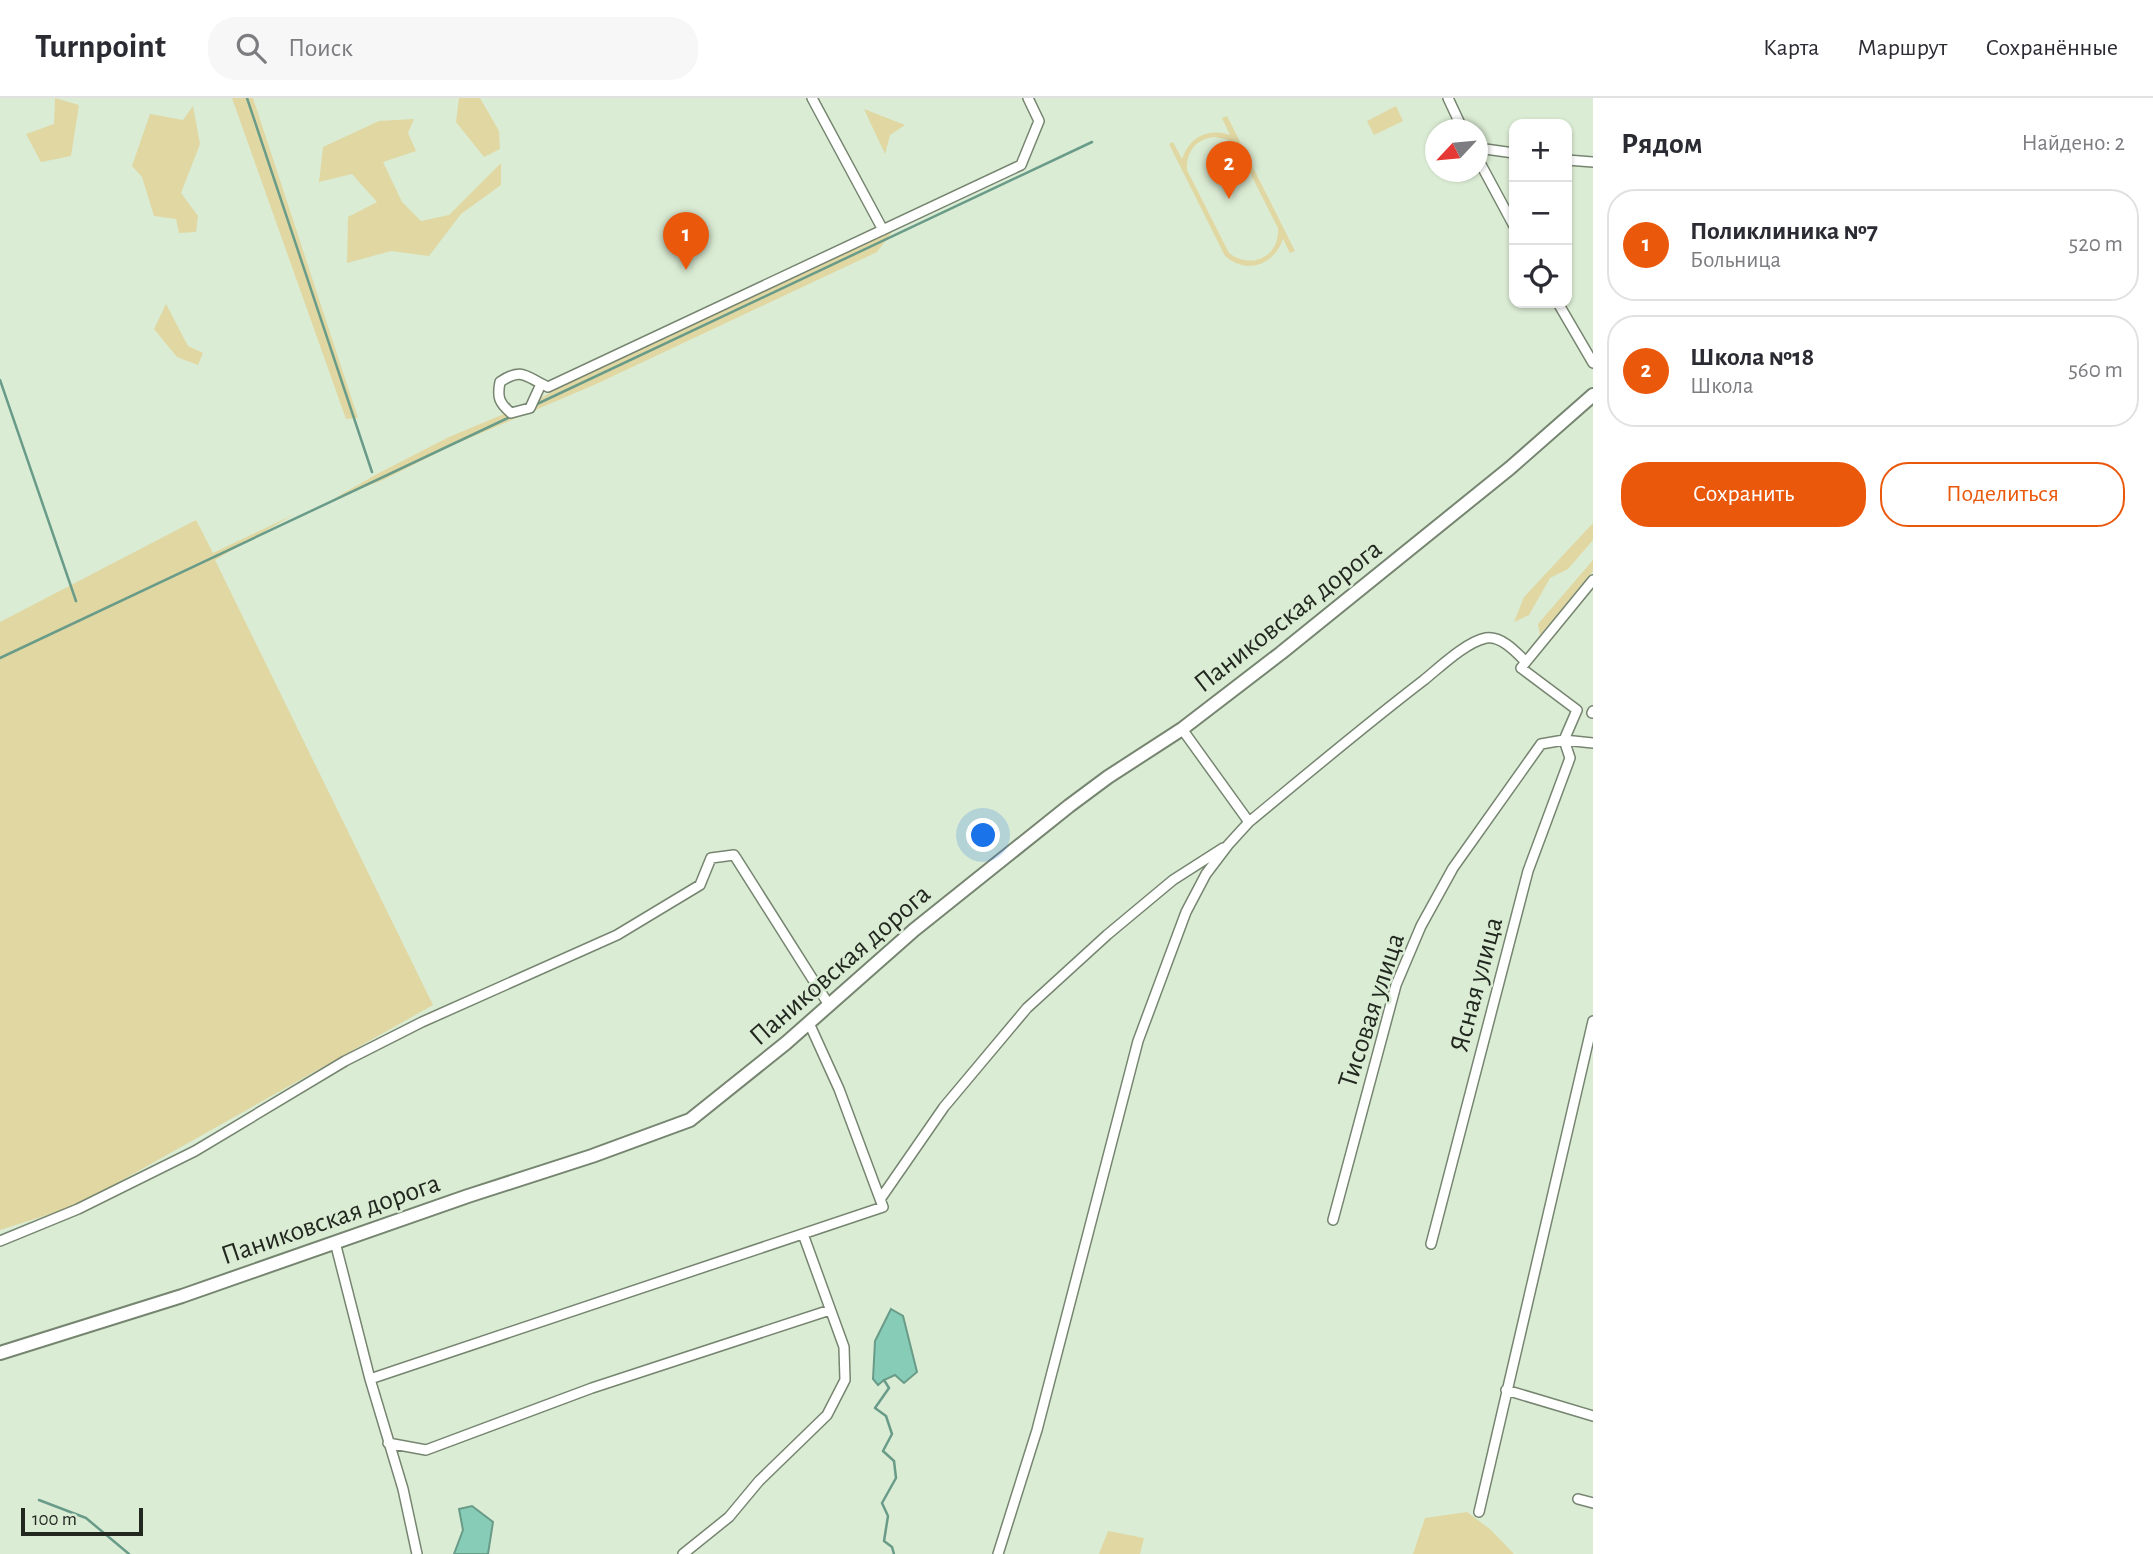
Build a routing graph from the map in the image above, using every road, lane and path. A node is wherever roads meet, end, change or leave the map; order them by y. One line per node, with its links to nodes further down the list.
1 (812, 98): 11 (street)
2 (1028, 98): 11 (street)
3 (1448, 98): 4 (street)
4 (1458, 119)
5 (1488, 149): 6 (street)
6 (1509, 152)
7 (1572, 160): 8 (street)
8 (1593, 162)
9 (1488, 178): 10 (street)
10 (1509, 217)
11 (883, 230): 14 (street)
12 (1561, 308): 13 (street)
13 (1593, 363)
14 (541, 384): 14 (street)
15 (1593, 395): 18 (street, Паниковская дорога)
16 (1593, 580): 17 (street)
17 (1526, 662): 19 (street); 21 (street)
18 (1182, 729): 21 (street); 23 (street, Паниковская дорога)
19 (1564, 740): 20 (street); 27 (street, Тисовая улица); 31 (street, Ясная улица)
20 (1593, 743)
21 (1249, 822): 22 (street)
22 (1227, 845): 26 (street); 43 (street)
23 (829, 1005): 25 (street, Паниковская дорога); 29 (street)
24 (1593, 1021): 35 (street)
25 (809, 1023): 26 (street); 30 (street, Паниковская дорога)
26 (880, 1199): 28 (street)
27 (1333, 1220)
28 (803, 1234): 32 (street); 34 (street)
29 (0, 1241)
30 (335, 1242): 33 (street, Паниковская дорога); 34 (street)
31 (1431, 1244)
32 (830, 1310): 37 (street); 42 (street)
33 (0, 1353)
34 (370, 1379): 37 (street)
35 (1506, 1390): 36 (street); 40 (street)
36 (1593, 1416)
37 (388, 1443): 41 (street)
38 (1578, 1499): 39 (street)
39 (1593, 1503)
40 (1479, 1512)
41 (417, 1554)
42 (683, 1554)
43 (998, 1554)

